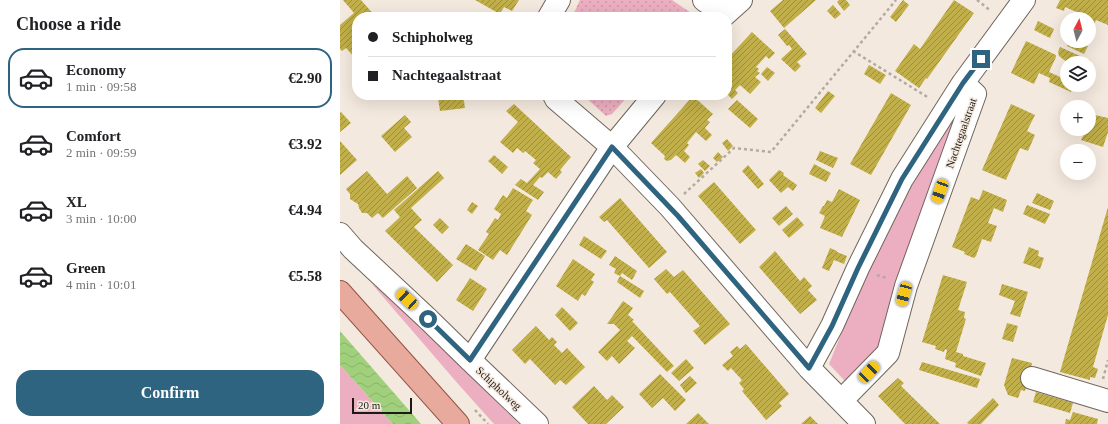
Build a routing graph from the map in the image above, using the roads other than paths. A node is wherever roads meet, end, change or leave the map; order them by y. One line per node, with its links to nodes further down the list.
1 (559, 0): 5 (street)
2 (704, 0): 4 (street)
3 (1024, 0): 6 (street, Nachtegaalstraat)
4 (729, 10)
5 (552, 12)
6 (963, 83): 13 (street, Nachtegaalstraat); 15 (street, Nachtegaalstraat)
7 (557, 100): 9 (street)
8 (651, 100): 9 (street)
9 (612, 147): 12 (street); 13 (street)
10 (340, 234): 12 (street, Schipholweg)
11 (340, 292): 17 (main road)
12 (470, 360): 18 (street, Schipholweg)
13 (809, 368): 15 (street)
14 (1032, 378): 16 (street)
15 (842, 400): 19 (street)
16 (1108, 401)
17 (458, 424)
18 (537, 424)
19 (864, 424)

